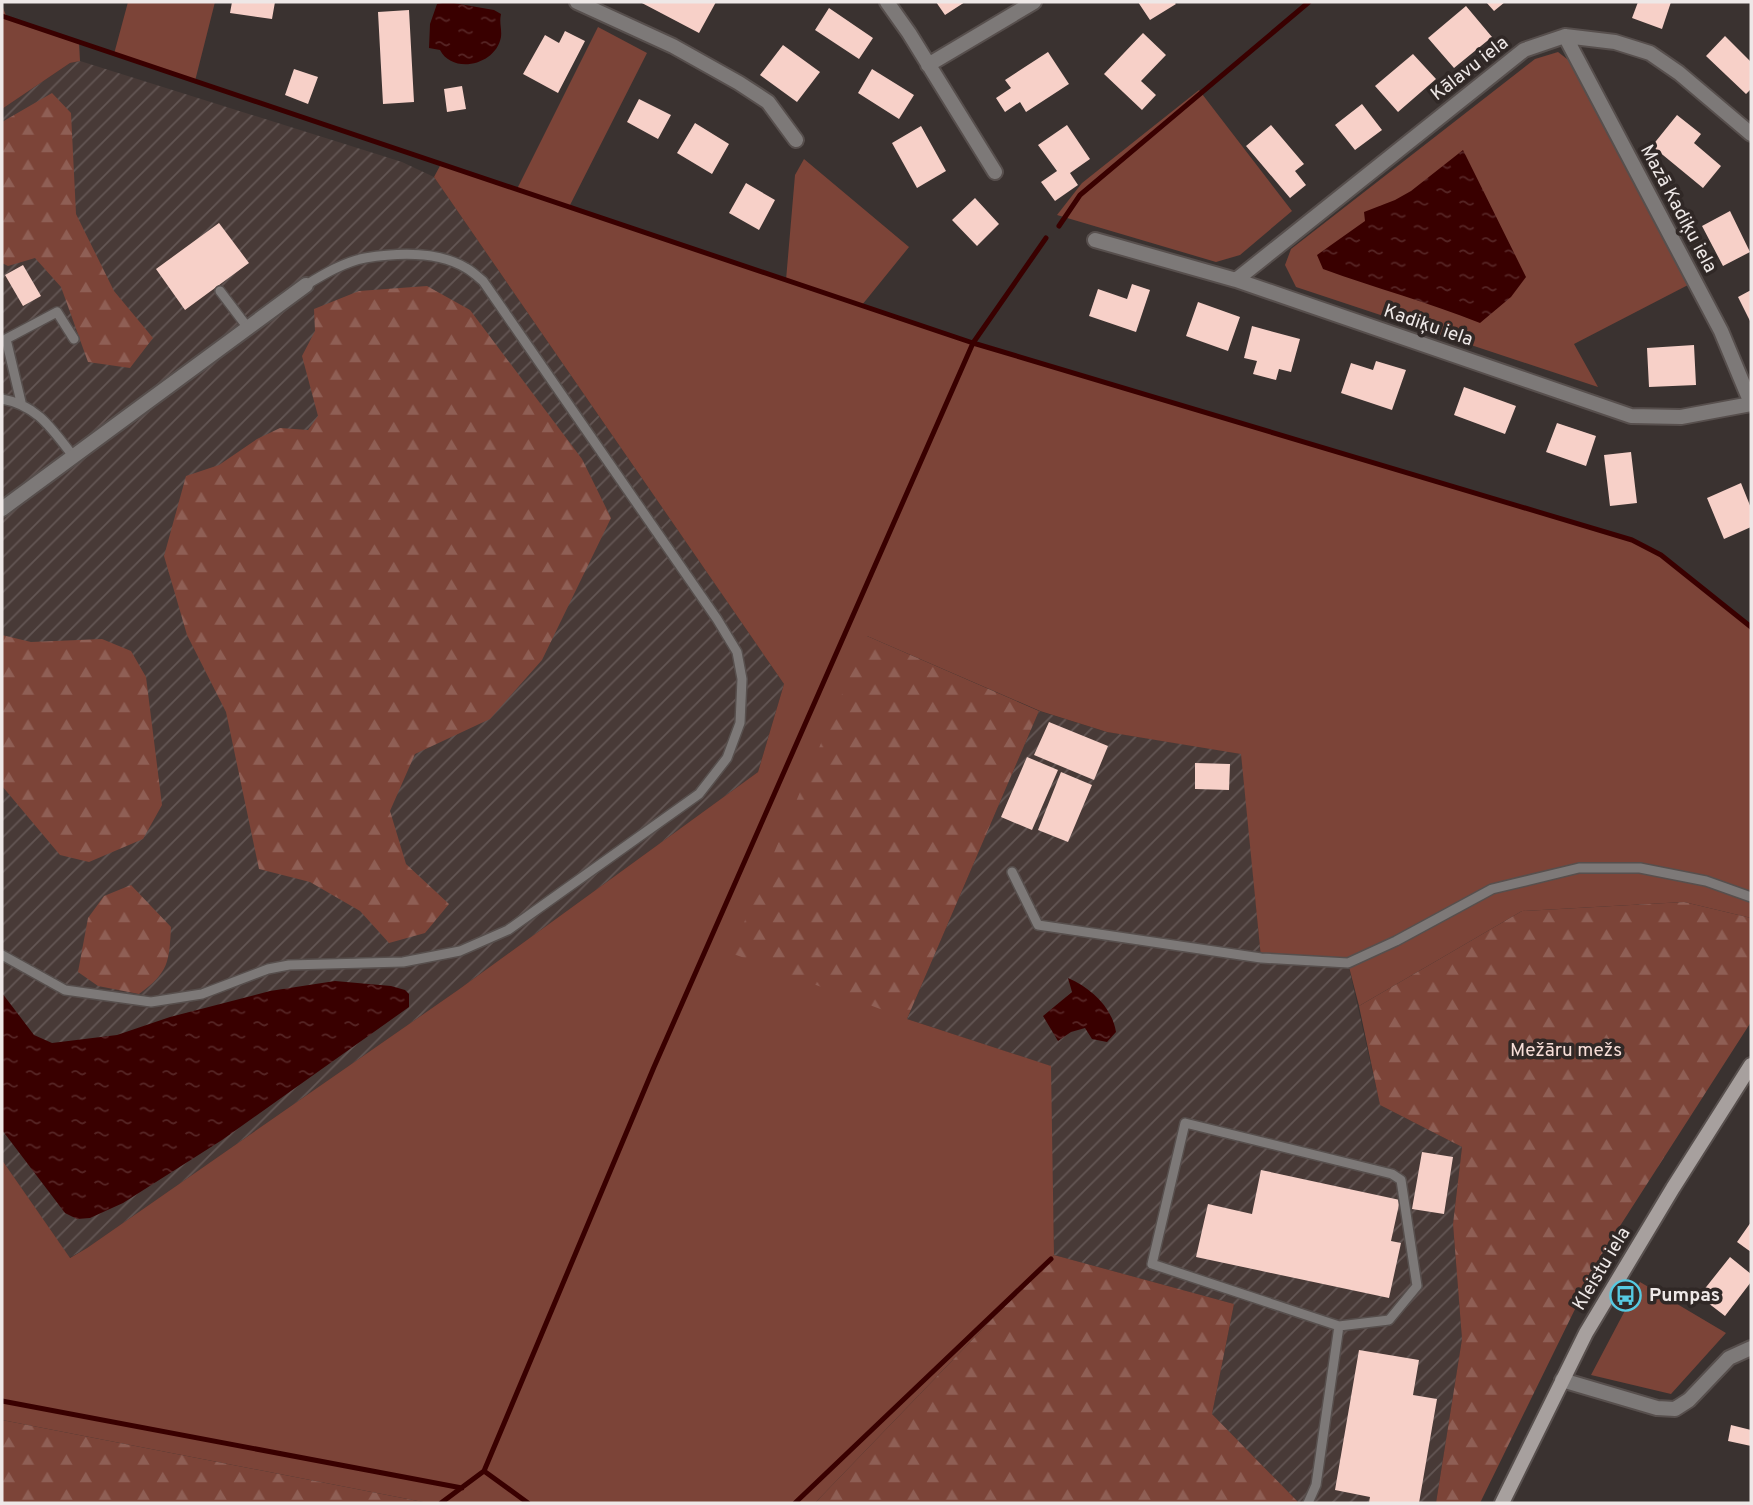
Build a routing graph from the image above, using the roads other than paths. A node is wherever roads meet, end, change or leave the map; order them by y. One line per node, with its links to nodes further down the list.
1 (578, 2): 7 (street)
2 (887, 2): 5 (street)
3 (1034, 2): 5 (street)
4 (1565, 36): 6 (street, Kālavu iela); 10 (street, Kālavu iela); 17 (street, Mazā Kadiķu iela)
5 (928, 65): 8 (street)
6 (1751, 134)
7 (796, 139)
8 (995, 172)
9 (1095, 240): 10 (street, Kadiķu iela)
10 (1236, 281): 17 (street, Kadiķu iela)
11 (306, 285): 13 (street); 22 (lane)
12 (220, 292): 13 (lane)
13 (248, 328): 18 (street)
14 (74, 339): 16 (lane)
15 (2, 399): 16 (lane)
16 (21, 402): 18 (lane)
17 (1751, 403)
18 (73, 456): 19 (street)
19 (2, 509)
20 (1012, 872): 21 (lane)
21 (1751, 897)
22 (2, 955)
23 (1751, 1065): 26 (street, Kleistu iela)
24 (1339, 1326): 24 (lane); 27 (lane)
25 (1749, 1346): 26 (street)
26 (1562, 1380): 28 (street, Kleistu iela)
27 (1308, 1503)
28 (1502, 1503)

